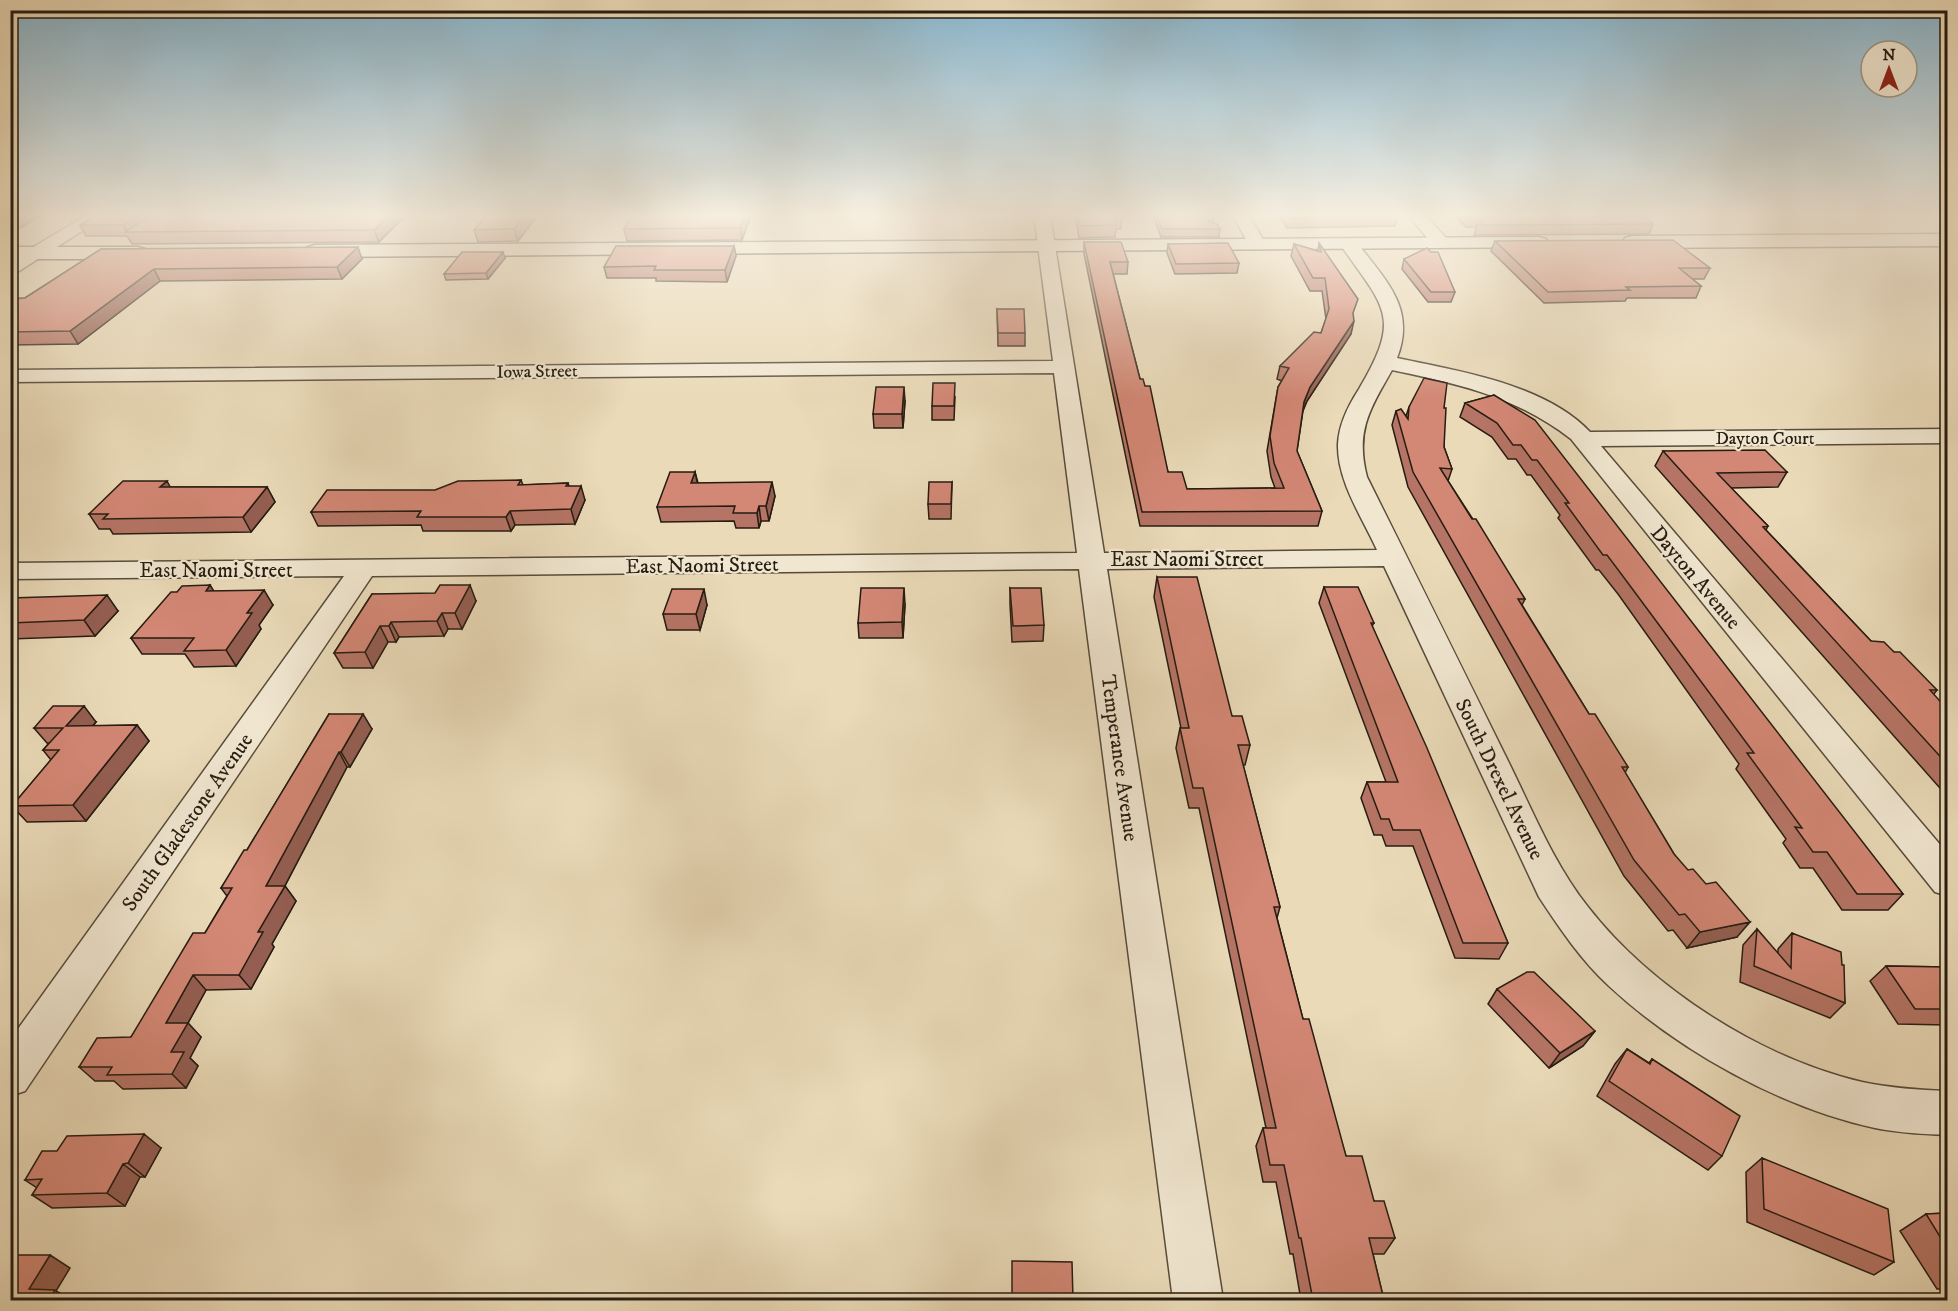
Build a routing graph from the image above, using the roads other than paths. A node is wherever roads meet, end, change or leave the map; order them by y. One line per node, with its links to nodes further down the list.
1 (1050, 276): 4 (street, Temperance Avenue)
2 (1371, 276): 3 (street, South Drexel Avenue)
3 (1385, 362): 7 (street, Dayton Avenue); 8 (street, South Drexel Avenue)
4 (1063, 367): 5 (street, Iowa Street); 9 (street, Temperance Avenue)
5 (10, 376)
6 (1947, 436): 7 (street, Dayton Court)
7 (1583, 439): 12 (street, Dayton Avenue)
8 (1393, 558): 9 (street, East Naomi Street); 14 (street, South Drexel Avenue)
9 (1091, 560): 10 (street, East Naomi Street); 15 (street, Temperance Avenue)
10 (363, 569): 11 (street, East Naomi Street); 13 (street, South Gladestone Avenue)
11 (10, 571)
12 (1947, 881)
13 (10, 1076)
14 (1947, 1113)
15 (1198, 1300)

